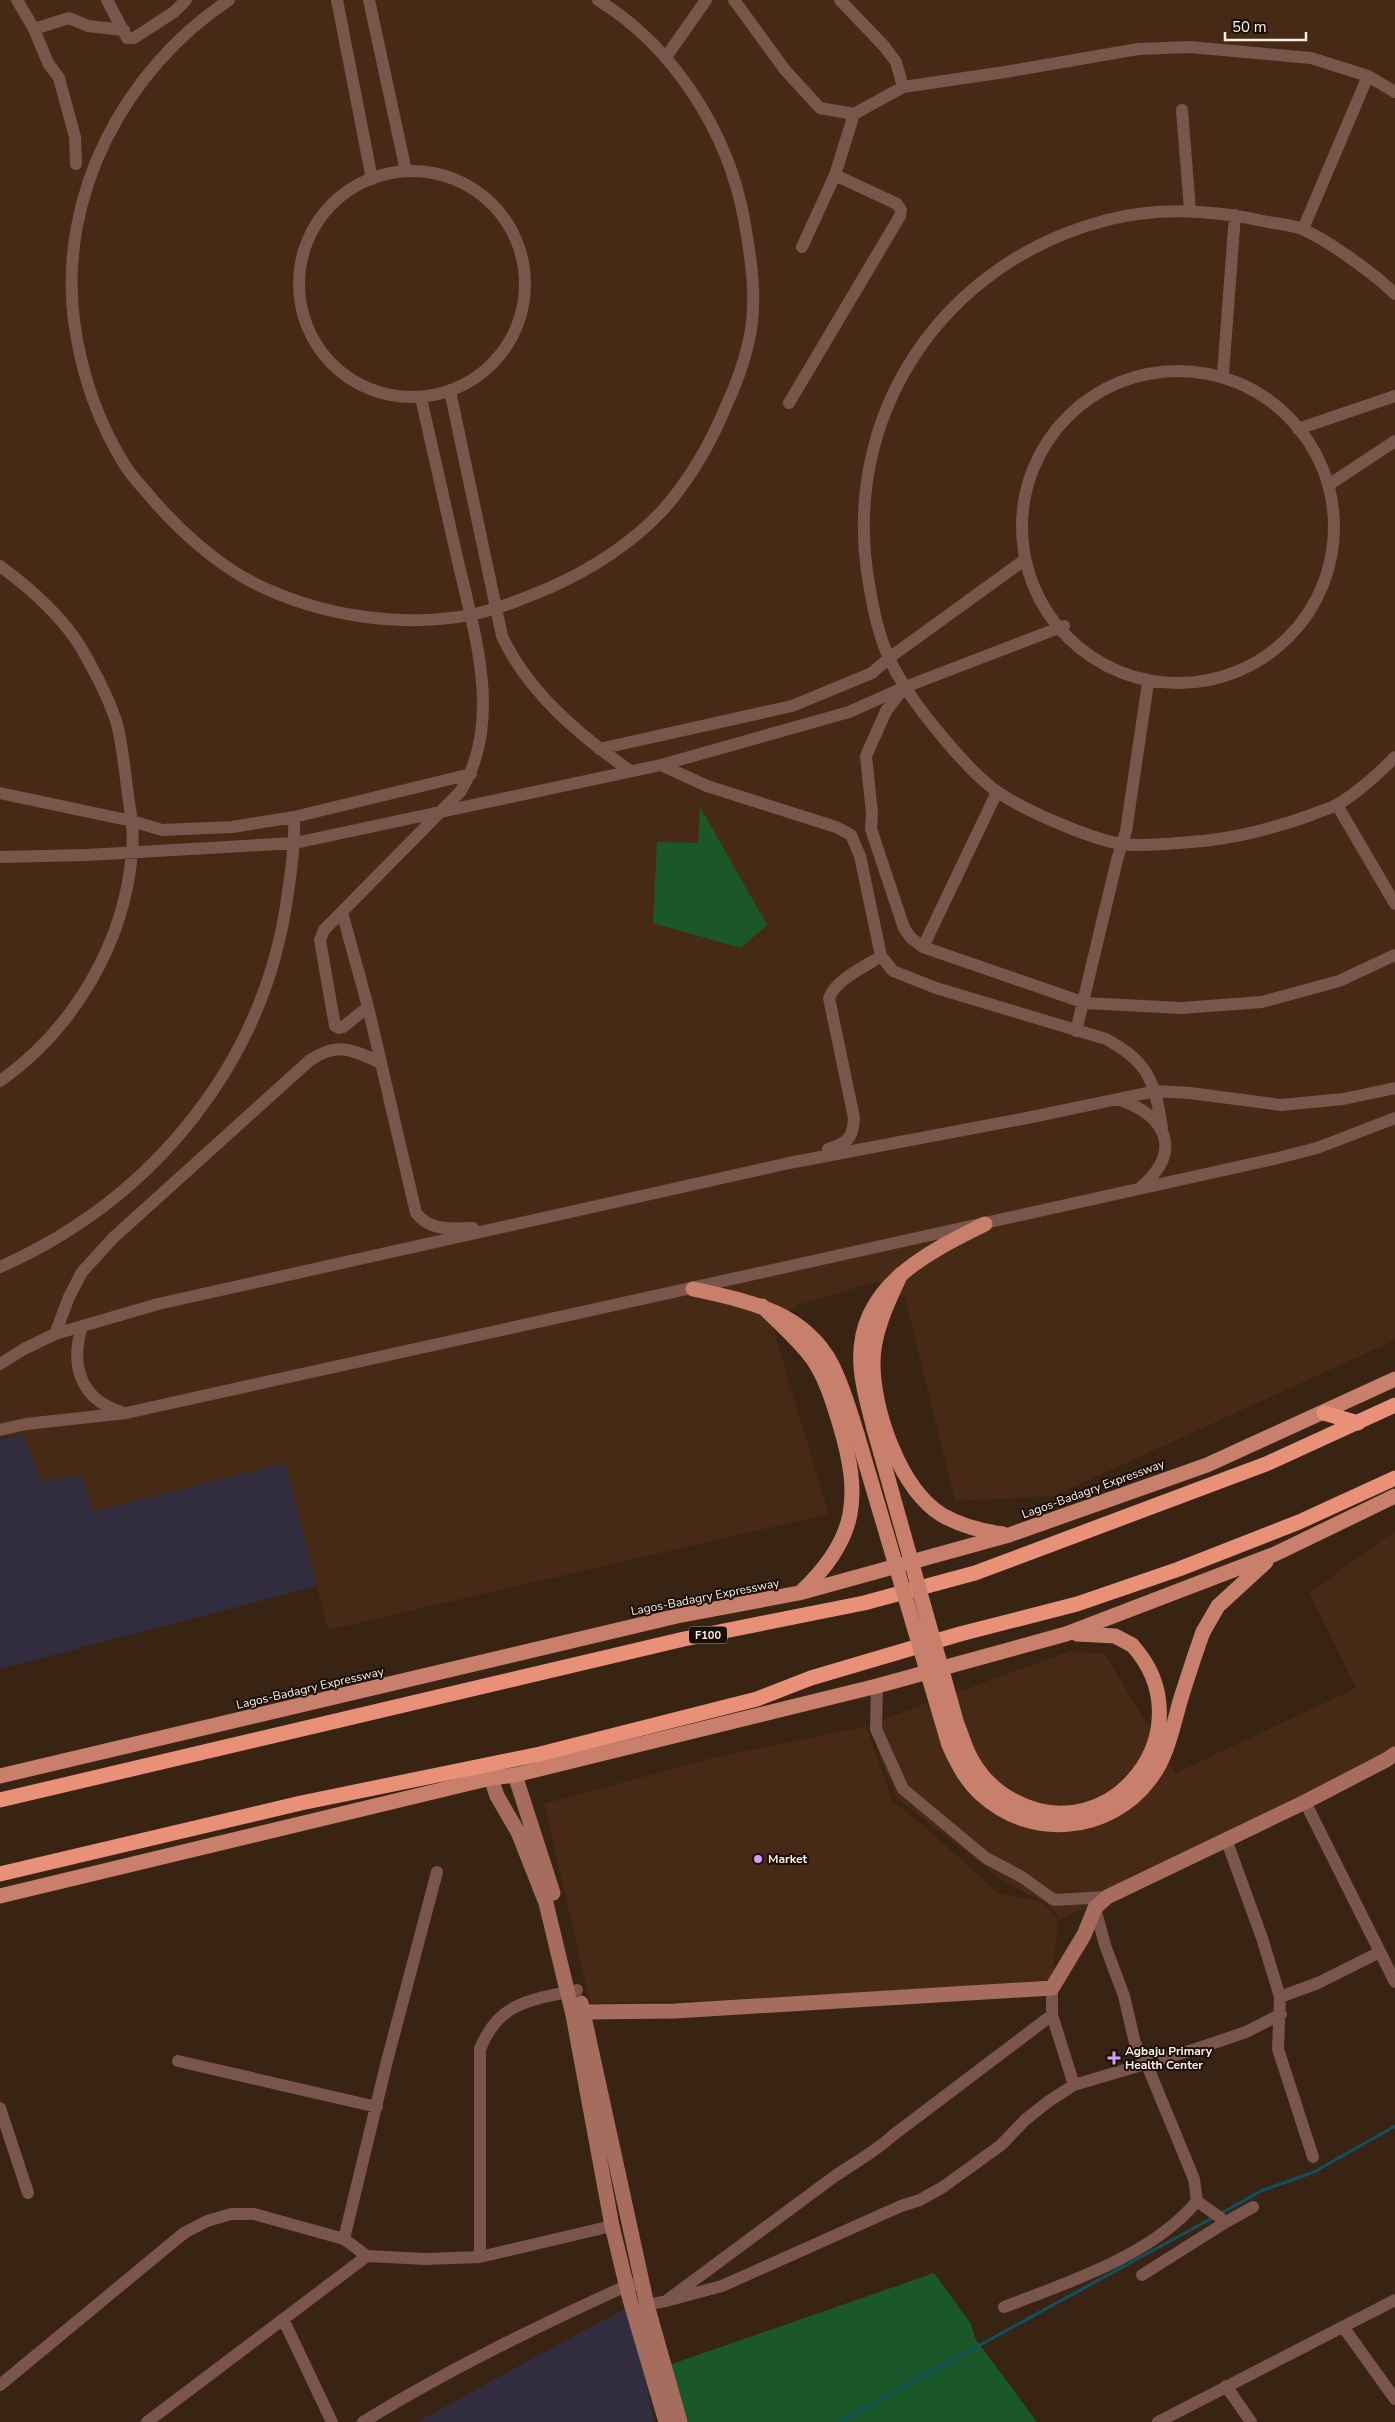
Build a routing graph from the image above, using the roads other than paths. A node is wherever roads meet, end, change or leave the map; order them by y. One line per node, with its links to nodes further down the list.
1 (17, 0): 11 (street)
2 (107, 0): 12 (street)
3 (186, 0): 12 (street)
4 (229, 0): 39 (street)
5 (337, 0): 22 (street)
6 (369, 0): 20 (street)
7 (598, 0): 13 (street)
8 (706, 0): 13 (street)
9 (734, 0): 18 (street)
10 (840, 0): 15 (street)
11 (34, 29): 12 (street); 19 (street)
12 (124, 30)
13 (666, 57): 38 (street)
14 (1368, 76): 15 (street); 16 (street); 25 (street)
15 (903, 87): 18 (street)
16 (1395, 92)
17 (1182, 110): 23 (street)
18 (854, 114): 21 (street)
19 (76, 164)
20 (406, 171): 22 (street); 29 (street)
21 (835, 175): 26 (street); 32 (street)
22 (372, 179): 31 (street)
23 (1190, 210): 24 (street); 41 (street)
24 (1235, 215): 25 (street); 28 (street)
25 (1303, 229): 27 (street)
26 (802, 247)
27 (1395, 294)
28 (1223, 374): 33 (street); 36 (street)
29 (450, 392): 31 (street); 38 (street)
30 (1395, 396): 33 (street)
31 (421, 398): 39 (street)
32 (788, 403)
33 (1298, 429): 35 (street)
34 (1395, 441): 35 (street)
35 (1330, 484): 42 (street)
36 (1023, 561): 40 (street); 41 (street)
37 (0, 566): 54 (street)
38 (496, 609): 39 (street); 44 (street)
39 (470, 615): 48 (street)
40 (1064, 626): 42 (street); 43 (street)
41 (889, 658): 43 (street); 44 (street)
42 (1148, 683): 56 (street)
43 (905, 687): 46 (street); 49 (street); 61 (street)
44 (599, 749): 47 (street)
45 (1395, 756): 51 (street)
46 (661, 765): 47 (street); 63 (street)
47 (629, 770): 52 (street)
48 (471, 774): 52 (street); 53 (street)
49 (997, 792): 56 (street); 61 (street)
50 (0, 793): 54 (street)
51 (1337, 805): 56 (street); 59 (street)
52 (441, 813): 55 (street); 60 (street)
53 (294, 817): 54 (street); 55 (street)
54 (132, 821): 57 (street)
55 (295, 842): 57 (street); 78 (street)
56 (1122, 844): 64 (street)
57 (132, 852): 58 (street); 68 (street)
58 (0, 857)
59 (1395, 904)
60 (342, 912): 65 (street); 65 (street)
61 (923, 947): 64 (street)
62 (1395, 955): 64 (street)
63 (881, 956): 66 (street); 74 (street)
64 (1084, 1003): 66 (street)
65 (368, 1007): 67 (street)
66 (1076, 1031): 70 (street)
67 (381, 1063): 77 (street); 83 (street)
68 (0, 1080)
69 (1395, 1088): 70 (street)
70 (1156, 1091): 71 (street); 73 (street)
71 (1117, 1099): 73 (street); 74 (street)
72 (1395, 1118): 75 (street)
73 (1162, 1127): 75 (street)
74 (789, 1163): 77 (street)
75 (1139, 1189): 76 (street)
76 (985, 1224): 79 (main road); 80 (street)
77 (498, 1228): 82 (street)
78 (0, 1267)
79 (901, 1274): 93 (main road); 96 (main road, bridge)
80 (693, 1289): 81 (main road); 87 (street)
81 (762, 1306): 94 (main road, bridge); 95 (main road)
82 (82, 1326): 83 (street); 87 (street)
83 (55, 1334): 84 (street)
84 (0, 1364)
85 (1395, 1379): 88 (main road, Lagos-Badagry Expressway)
86 (1395, 1405): 89 (highway, F100)
87 (126, 1413): 90 (street)
88 (1324, 1413): 89 (highway); 93 (main road, Lagos-Badagry Expressway)
89 (1358, 1423): 102 (highway, F100)
90 (0, 1430)
91 (1395, 1478): 106 (highway)
92 (1395, 1496): 94 (main road)
93 (1009, 1535): 95 (main road, Lagos-Badagry Expressway)
94 (1275, 1554): 96 (main road)
95 (799, 1593): 100 (main road, Lagos-Badagry Expressway)
96 (1066, 1634): 97 (main road)
97 (878, 1686): 99 (main road); 108 (street)
98 (1395, 1754): 103 (main road)
99 (515, 1775): 101 (main road); 113 (main road)
100 (0, 1776)
101 (490, 1778): 107 (main road); 113 (main road)
102 (0, 1800)
103 (1305, 1802): 104 (main road); 110 (street)
104 (1226, 1838): 108 (main road); 114 (street)
105 (437, 1872): 122 (street)
106 (0, 1874)
107 (0, 1896)
108 (1107, 1897): 109 (main road)
109 (1095, 1908): 112 (main road); 119 (street)
110 (1380, 1952): 111 (street); 114 (street)
111 (1395, 1982)
112 (1052, 1988): 115 (main road); 117 (street)
113 (573, 1991): 115 (main road); 133 (street)
114 (1280, 1997): 116 (street)
115 (578, 2013): 121 (main road)
116 (1281, 2014): 119 (street); 124 (street)
117 (1052, 2015): 120 (street); 137 (street)
118 (178, 2061): 122 (street)
119 (1147, 2065): 120 (street); 126 (street)
120 (1074, 2085): 137 (street)
121 (594, 2093): 128 (main road); 129 (main road)
122 (377, 2107): 131 (street)
123 (0, 2108): 125 (street)
124 (1313, 2157)
125 (28, 2193)
126 (1197, 2201): 130 (street); 139 (street)
127 (1253, 2207): 130 (street)
128 (626, 2210): 129 (main road); 135 (main road)
129 (611, 2219): 133 (street); 135 (main road)
130 (1223, 2220): 134 (street)
131 (344, 2239): 132 (street); 142 (street)
132 (367, 2256): 133 (street); 140 (street)
133 (480, 2257)
134 (1142, 2274)
135 (635, 2284): 138 (main road); 147 (street); 148 (main road)
136 (1395, 2300): 141 (street)
137 (666, 2301): 138 (street)
138 (647, 2305): 149 (main road)
139 (1004, 2307)
140 (284, 2320): 145 (street); 146 (street)
141 (1344, 2328): 143 (street); 144 (street)
142 (0, 2385)
143 (1226, 2386): 150 (street); 151 (street)
144 (1395, 2399)
145 (147, 2422)
146 (332, 2422)
147 (363, 2422)
148 (666, 2422)
149 (680, 2422)
150 (1158, 2422)
151 (1251, 2422)

